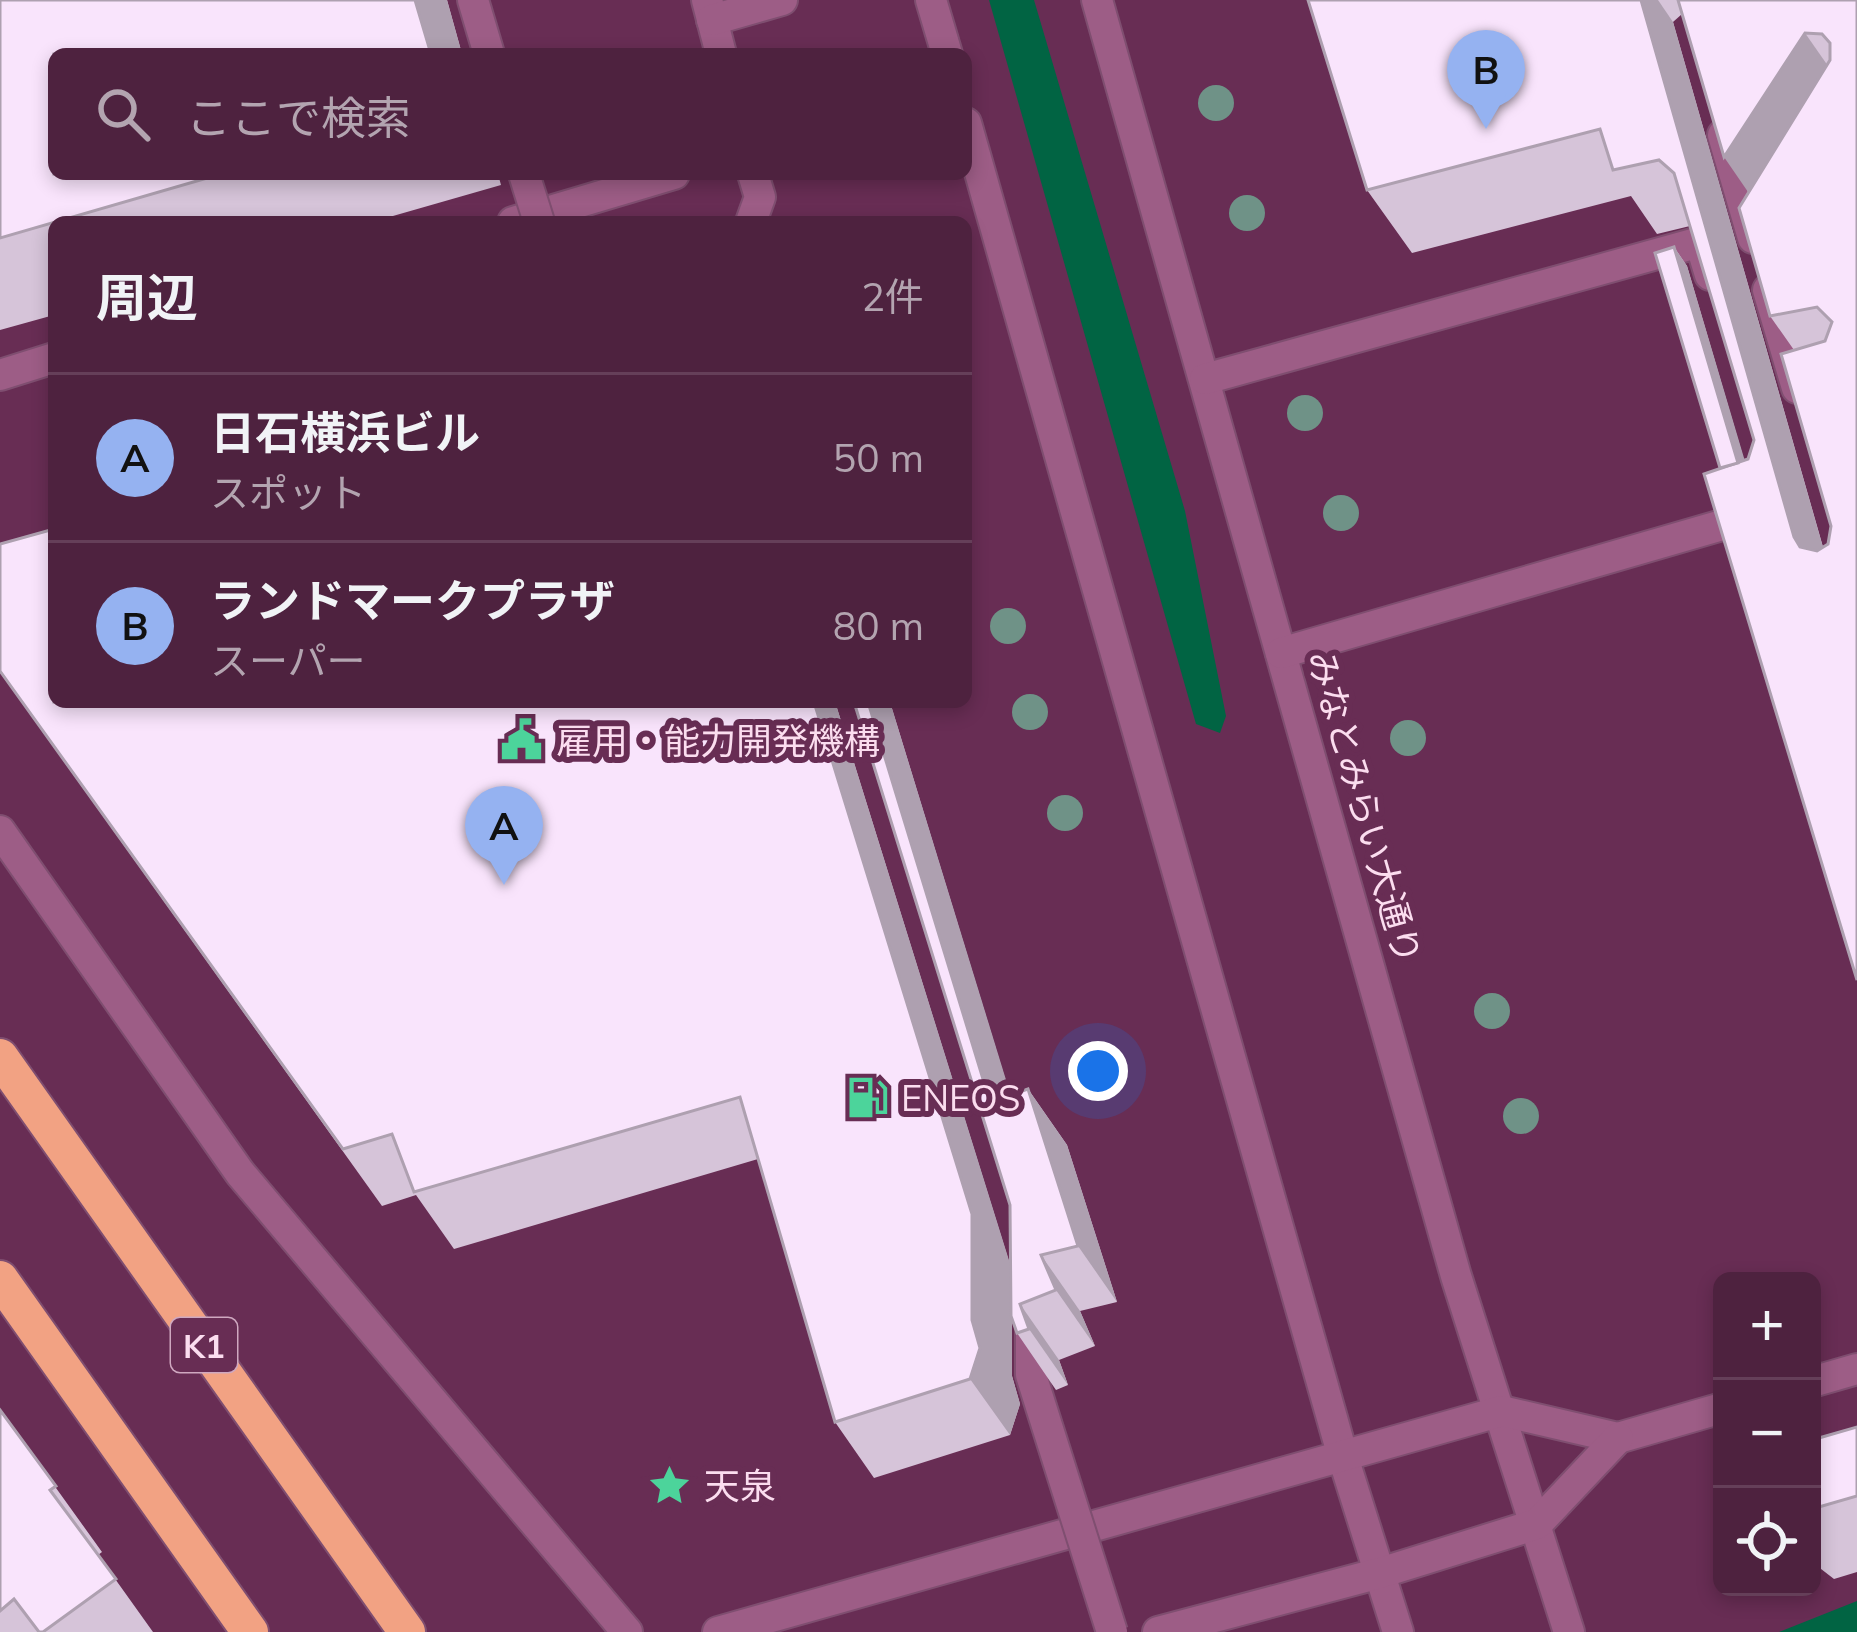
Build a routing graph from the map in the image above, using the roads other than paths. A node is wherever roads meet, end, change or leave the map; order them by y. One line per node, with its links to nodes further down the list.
1 (473, 0): 6 (street)
2 (782, 0): 5 (street)
3 (931, 0): 8 (street)
4 (1097, 0): 22 (street, みなとみらい大通り)
5 (710, 10): 7 (street)
6 (487, 48)
7 (720, 48)
8 (944, 48)
9 (1718, 115): 18 (street)
10 (972, 144): 35 (street)
11 (526, 180): 15 (street, bridge)
12 (654, 180): 14 (street)
13 (755, 180): 16 (street)
14 (532, 216)
15 (536, 216)
16 (754, 216)
17 (1786, 230): 18 (street)
18 (1762, 268): 23 (street)
19 (1720, 308): 22 (street)
20 (48, 360): 21 (street)
21 (0, 375)
22 (1204, 380): 25 (street, みなとみらい大通り)
23 (1809, 408)
24 (1773, 486): 25 (street)
25 (1281, 652): 32 (street, みなとみらい大通り)
26 (0, 831): 40 (street)
27 (0, 1058): 39 (highway, K1)
28 (0, 1279): 38 (highway)
29 (1031, 1288): 42 (street, bridge)
30 (1857, 1369): 31 (street)
31 (1819, 1380)
32 (1502, 1411): 34 (street); 35 (street); 36 (street, みなとみらい大通り)
33 (1713, 1411): 34 (street)
34 (1618, 1438): 36 (street)
35 (1343, 1457): 37 (street); 41 (street)
36 (1537, 1524): 37 (street); 45 (street, みなとみらい大通り)
37 (1380, 1574): 43 (street); 44 (street)
38 (250, 1632)
39 (407, 1632)
40 (627, 1632)
41 (718, 1632)
42 (1112, 1632)
43 (1158, 1632)
44 (1398, 1632)
45 (1569, 1632)

